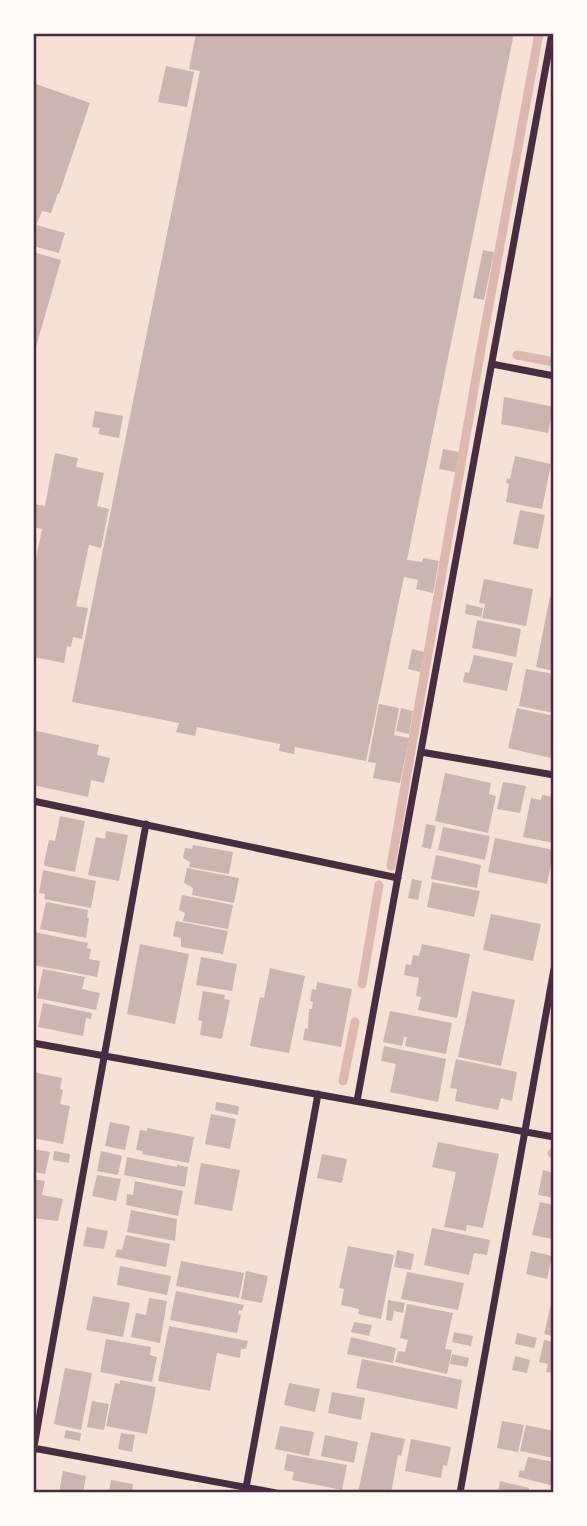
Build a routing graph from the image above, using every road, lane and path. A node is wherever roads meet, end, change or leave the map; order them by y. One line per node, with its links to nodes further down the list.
1 (552, 33): 2 (street)
2 (551, 55): 3 (street)
3 (492, 365): 4 (street); 5 (street)
4 (554, 376)
5 (421, 752): 6 (street); 9 (street)
6 (554, 775)
7 (33, 801): 8 (street)
8 (146, 824): 9 (street); 12 (street)
9 (398, 878): 14 (street)
10 (554, 969): 15 (street)
11 (33, 1043): 12 (street)
12 (104, 1056): 13 (street); 17 (street)
13 (318, 1094): 14 (street); 18 (street)
14 (357, 1101): 15 (street)
15 (525, 1131): 16 (street); 20 (street)
16 (554, 1137)
17 (33, 1450): 18 (street)
18 (245, 1490): 19 (street)
19 (276, 1493)
20 (460, 1493)

